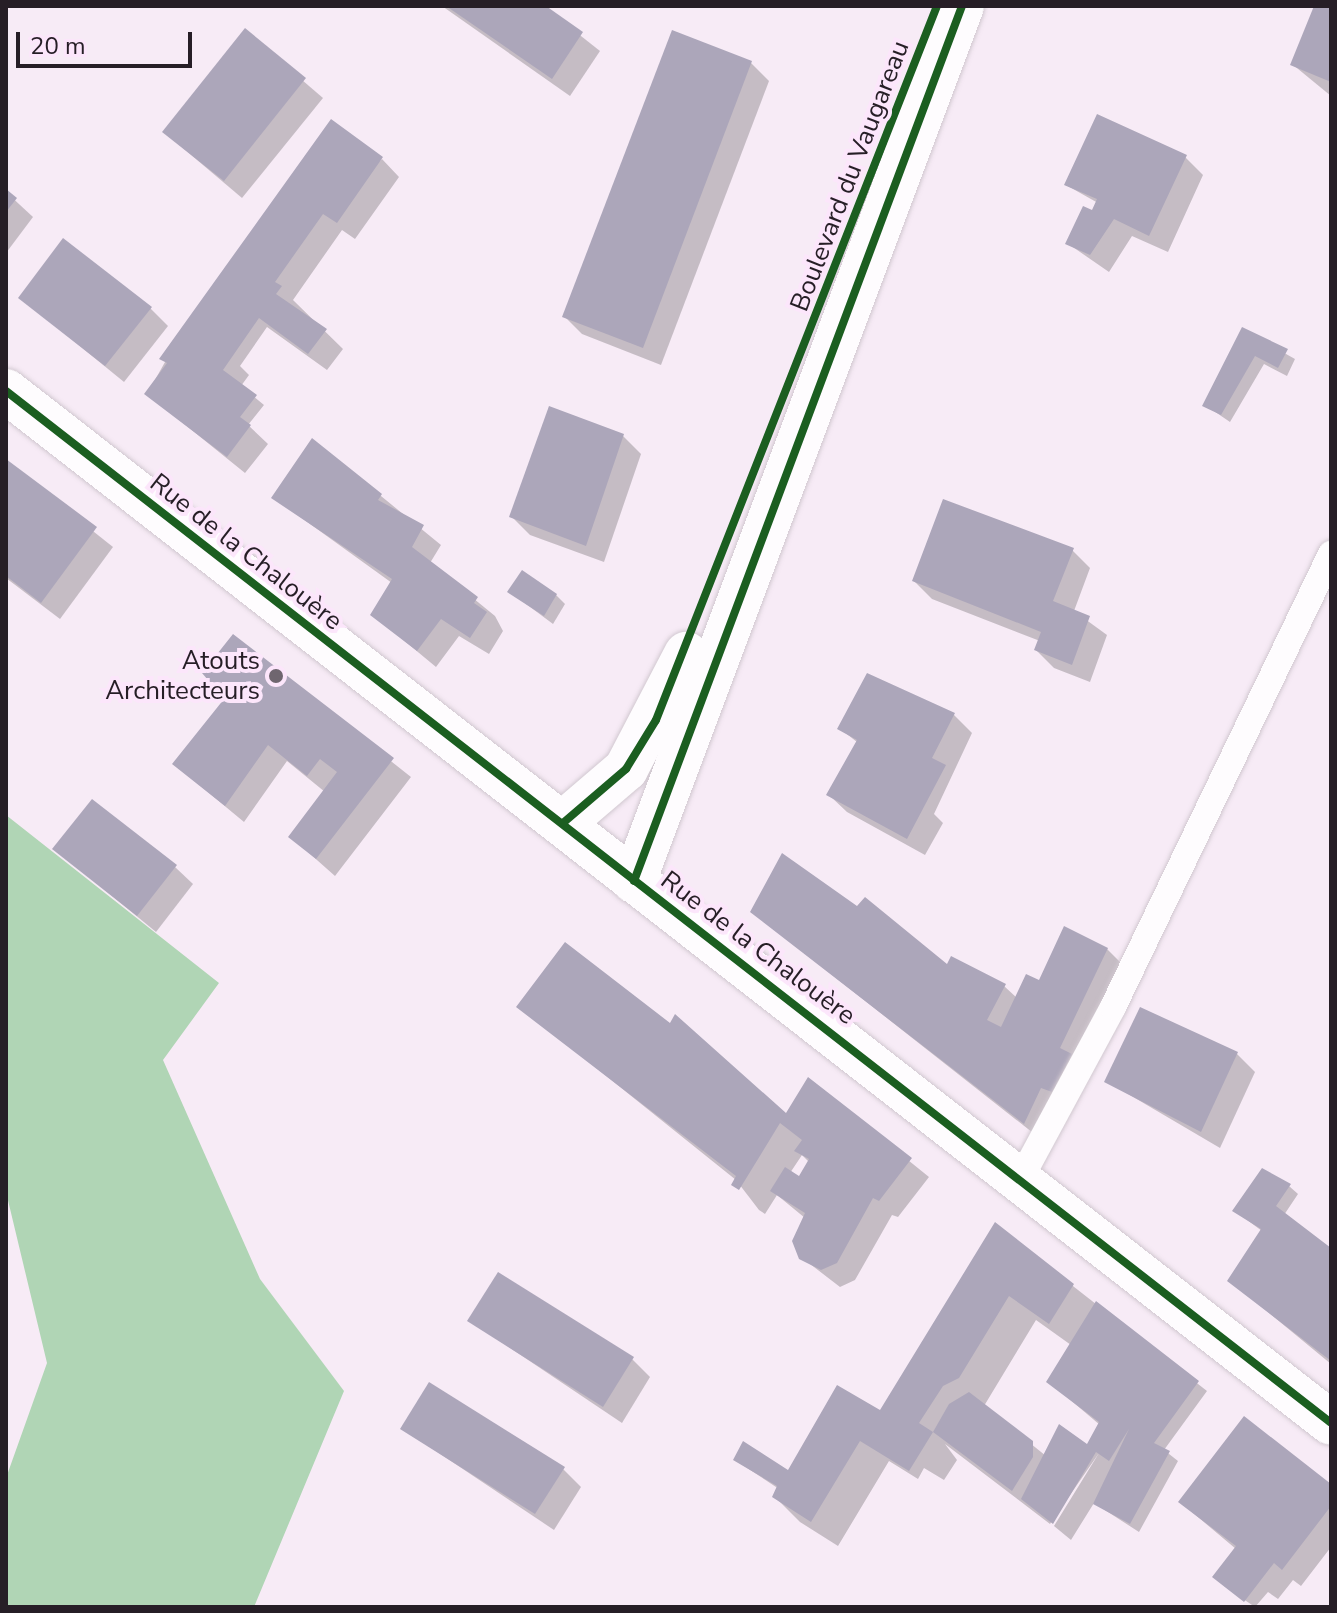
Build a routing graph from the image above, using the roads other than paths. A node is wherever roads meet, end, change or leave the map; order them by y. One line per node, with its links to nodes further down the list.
1 (937, 6): 5 (street, Boulevard du Vaugareau)
2 (962, 6): 6 (street, Boulevard du Vaugareau)
3 (6, 391): 5 (street, Rue de la Chalouère)
4 (1331, 554): 7 (lane)
5 (563, 823): 6 (street, Rue de la Chalouère)
6 (634, 881): 7 (street, Rue de la Chalouère)
7 (1021, 1178): 8 (street, Rue de la Chalouère)
8 (1331, 1423)

